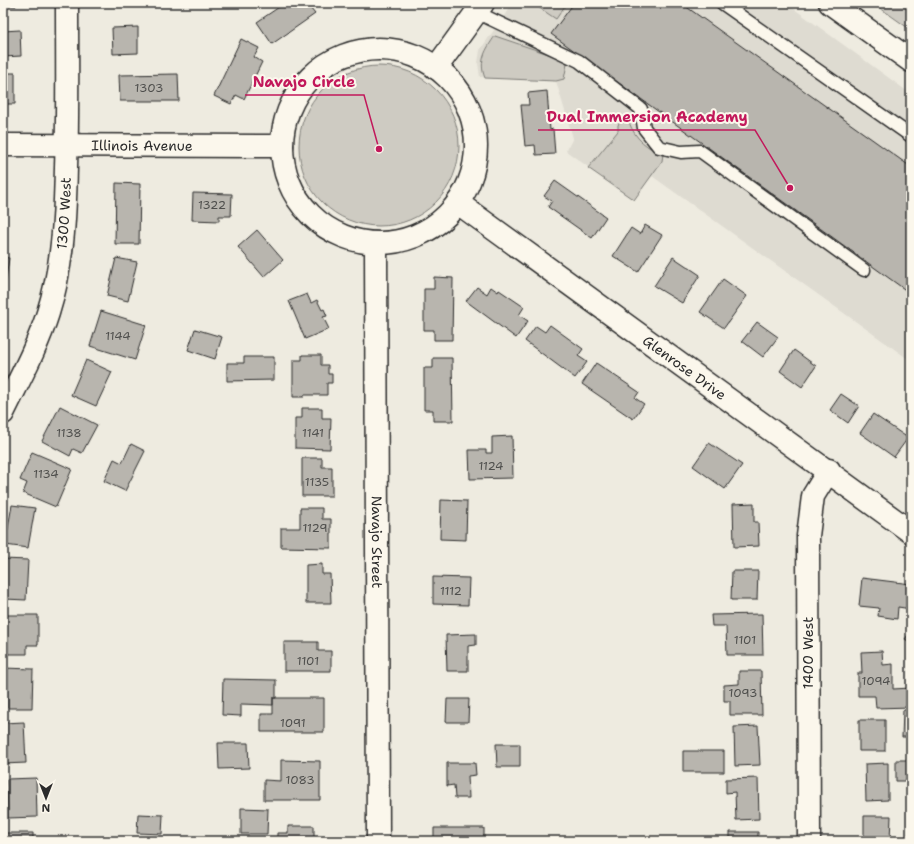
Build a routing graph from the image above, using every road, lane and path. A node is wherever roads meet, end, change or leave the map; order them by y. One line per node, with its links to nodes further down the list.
1 (66, 3): 9 (street, 1300 West)
2 (722, 3): 7 (lane)
3 (830, 3): 5 (street)
4 (479, 8): 6 (street); 13 (lane)
5 (911, 61)
6 (436, 68): 10 (street); 11 (street)
7 (911, 136)
8 (3, 145): 9 (street, Illinois Avenue)
9 (67, 145): 10 (street, Illinois Avenue); 14 (street, 1300 West)
10 (282, 146): 12 (street)
11 (458, 203): 12 (street); 15 (street, Glenrose Drive)
12 (376, 243): 17 (street, Navajo Street)
13 (864, 270)
14 (3, 412)
15 (829, 470): 16 (street, Glenrose Drive); 18 (street, 1400 West)
16 (911, 532)
17 (378, 841)
18 (809, 841)

